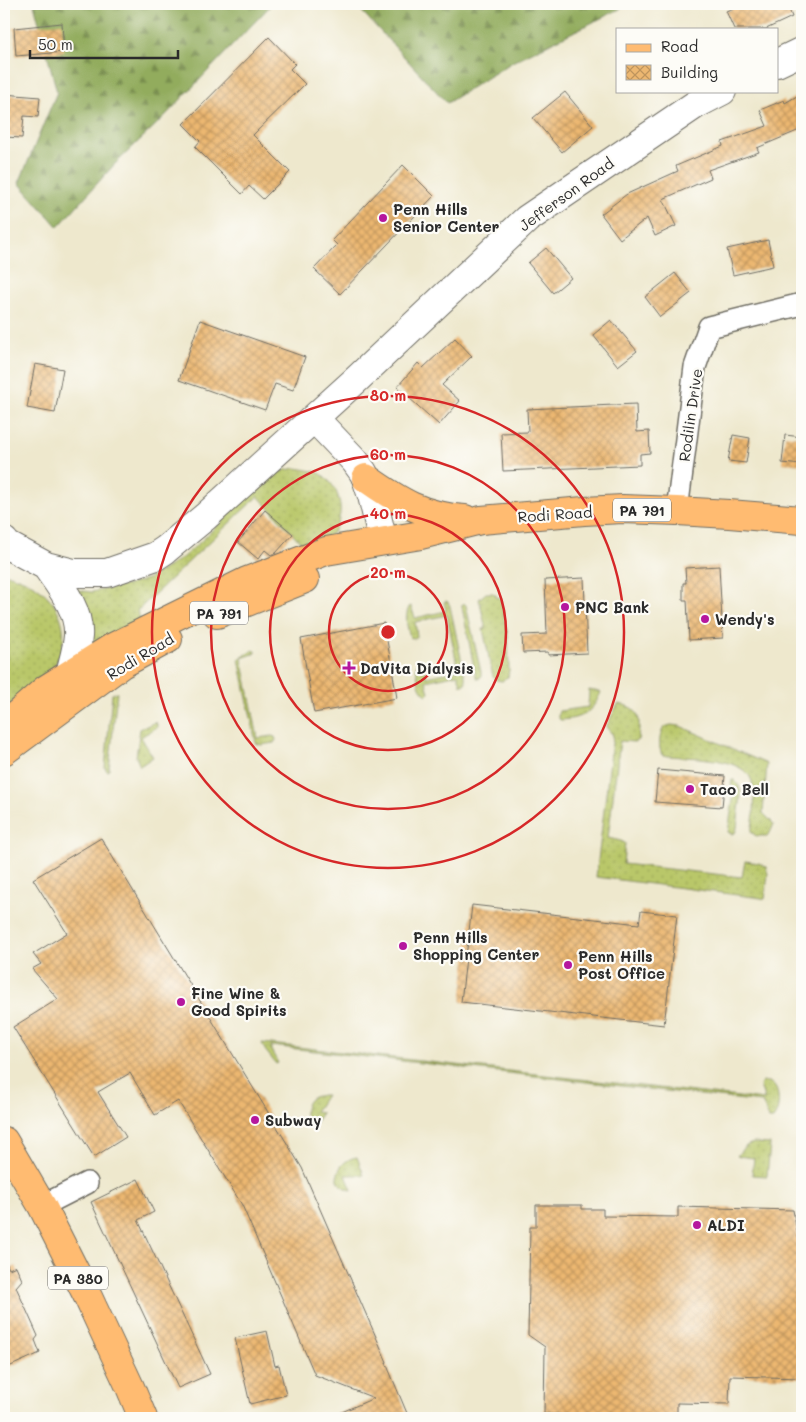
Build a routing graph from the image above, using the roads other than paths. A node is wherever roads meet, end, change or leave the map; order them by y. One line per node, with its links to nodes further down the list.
1 (802, 50): 2 (street)
2 (778, 62)
3 (720, 92): 5 (street, Jefferson Road)
4 (802, 304): 7 (street, Rodilin Drive)
5 (308, 423): 6 (street); 11 (street); 12 (street, Jefferson Road)
6 (366, 478): 8 (main road); 11 (street)
7 (677, 511): 8 (main road, Rodi Road / PA 791); 9 (main road, Rodi Road / PA 791)
8 (481, 520): 11 (main road, Rodi Road / PA 791)
9 (802, 520)
10 (4, 541): 12 (street)
11 (377, 543): 13 (main road, Rodi Road / PA 791); 15 (main road, Rodi Road / PA 791)
12 (46, 566): 13 (street)
13 (70, 674): 14 (main road, Rodi Road / PA 791)
14 (4, 726)
15 (4, 750)
16 (4, 1141): 18 (main road, PA 380)
17 (87, 1183): 18 (street)
18 (42, 1206): 19 (main road, PA 380)
19 (143, 1418)

